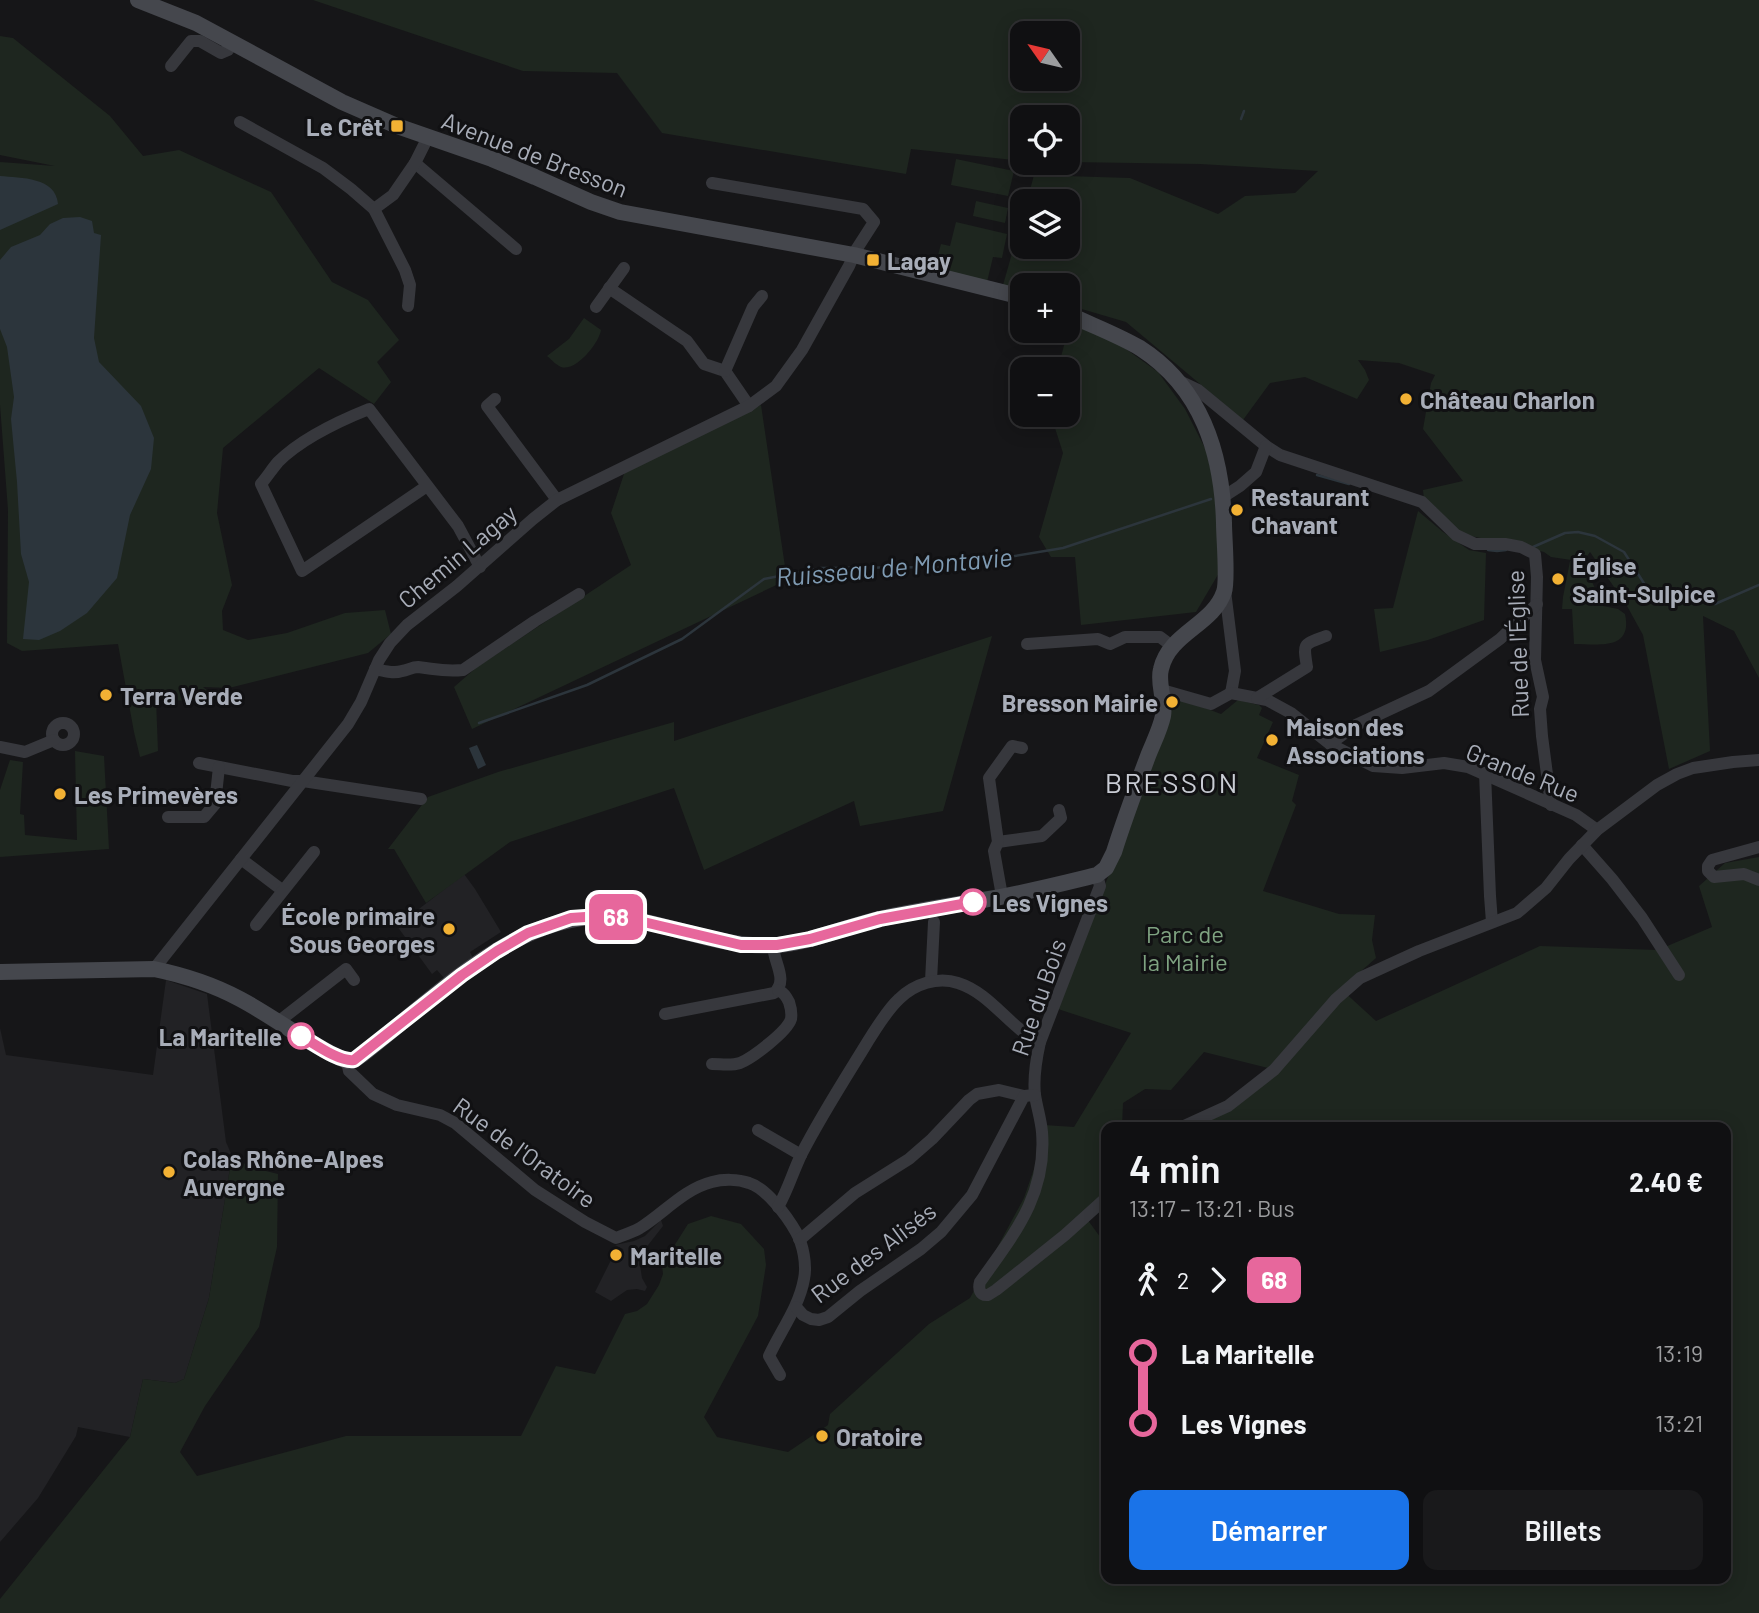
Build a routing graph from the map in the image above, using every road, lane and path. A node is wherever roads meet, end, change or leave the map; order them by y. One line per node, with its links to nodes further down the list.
1 (138, 0): 2 (street, Avenue de Bresson)
2 (233, 42): 3 (street); 5 (street, Avenue de Bresson)
3 (171, 66)
4 (240, 122): 8 (street)
5 (428, 137): 6 (street); 10 (street, Avenue de Bresson)
6 (415, 163): 8 (street); 9 (street)
7 (712, 183): 10 (street, Chemin Lagay)
8 (374, 209): 15 (street)
9 (516, 249)
10 (854, 255): 13 (street, Avenue de Bresson); 21 (street, Chemin Lagay)
11 (624, 268): 12 (street)
12 (609, 288): 16 (street); 18 (street)
13 (1010, 295)
14 (762, 296): 18 (street)
15 (408, 306)
16 (596, 307)
17 (1080, 320): 19 (street)
18 (725, 371): 21 (street)
19 (1177, 380): 22 (street, Rue de l'Église); 24 (street)
20 (495, 399): 25 (street)
21 (749, 406): 25 (street, Chemin Lagay)
22 (1266, 446): 24 (street); 29 (street, Rue de l'Église)
23 (427, 486): 23 (street); 26 (street)
24 (1223, 497): 27 (street)
25 (557, 500): 26 (street, Chemin Lagay)
26 (480, 567): 33 (street, Chemin Lagay)
27 (1225, 591): 32 (street); 35 (street)
28 (579, 594): 33 (street)
29 (1537, 604): 38 (street); 47 (street, Rue de l'Église)
30 (1326, 636): 36 (street)
31 (1027, 644): 32 (street)
32 (1172, 646): 34 (street)
33 (375, 669): 45 (street, Chemin Lagay)
34 (1162, 690): 35 (street, Grande Rue); 56 (street)
35 (1231, 692): 36 (street, Grande Rue)
36 (1257, 698): 38 (street, Grande Rue)
37 (54, 740): 39 (street)
38 (1330, 744): 44 (street, Grande Rue)
39 (0, 747)
40 (1022, 748): 51 (street)
41 (1759, 760): 50 (street)
42 (199, 763): 43 (street)
43 (219, 767): 45 (street); 49 (street)
44 (1485, 773): 47 (street, Grande Rue); 61 (street)
45 (303, 781): 46 (street); 55 (street, Chemin Lagay)
46 (421, 800)
47 (1551, 805): 50 (street, Grande Rue)
48 (1059, 810): 51 (street)
49 (168, 817)
50 (1597, 830): 52 (street)
51 (998, 842): 59 (street)
52 (1582, 845): 61 (street); 68 (street)
53 (1759, 847): 57 (street)
54 (314, 852): 58 (street)
55 (241, 859): 58 (street); 63 (street, Chemin Lagay)
56 (1097, 875): 59 (street); 74 (street, Rue du Bois)
57 (1759, 880)
58 (282, 890): 62 (street)
59 (1002, 896): 64 (street)
60 (933, 922): 70 (street)
61 (1492, 922): 78 (street)
62 (256, 925)
63 (173, 943): 65 (street, Chemin Lagay); 67 (street)
64 (773, 945): 71 (street); 75 (street)
65 (154, 969): 66 (street); 67 (street)
66 (0, 972)
67 (174, 974): 73 (street)
68 (1679, 975)
69 (354, 980): 73 (street)
70 (930, 981): 74 (street); 80 (street)
71 (778, 990): 72 (street); 76 (street)
72 (665, 1014)
73 (278, 1021): 75 (street)
74 (1040, 1042): 77 (street, Rue du Bois)
75 (347, 1061): 82 (street, Rue de l'Oratoire)
76 (712, 1064)
77 (1030, 1096): 81 (street, Rue du Bois); 83 (street); 84 (street, Rue des Alisés)
78 (1193, 1122)
79 (758, 1130): 80 (street)
80 (801, 1156): 82 (street)
81 (1101, 1203)
82 (778, 1207): 83 (street, Rue de l'Oratoire)
83 (799, 1239): 84 (street, Rue de l'Oratoire)
84 (796, 1307): 85 (street, Rue de l'Oratoire)
85 (780, 1375)

